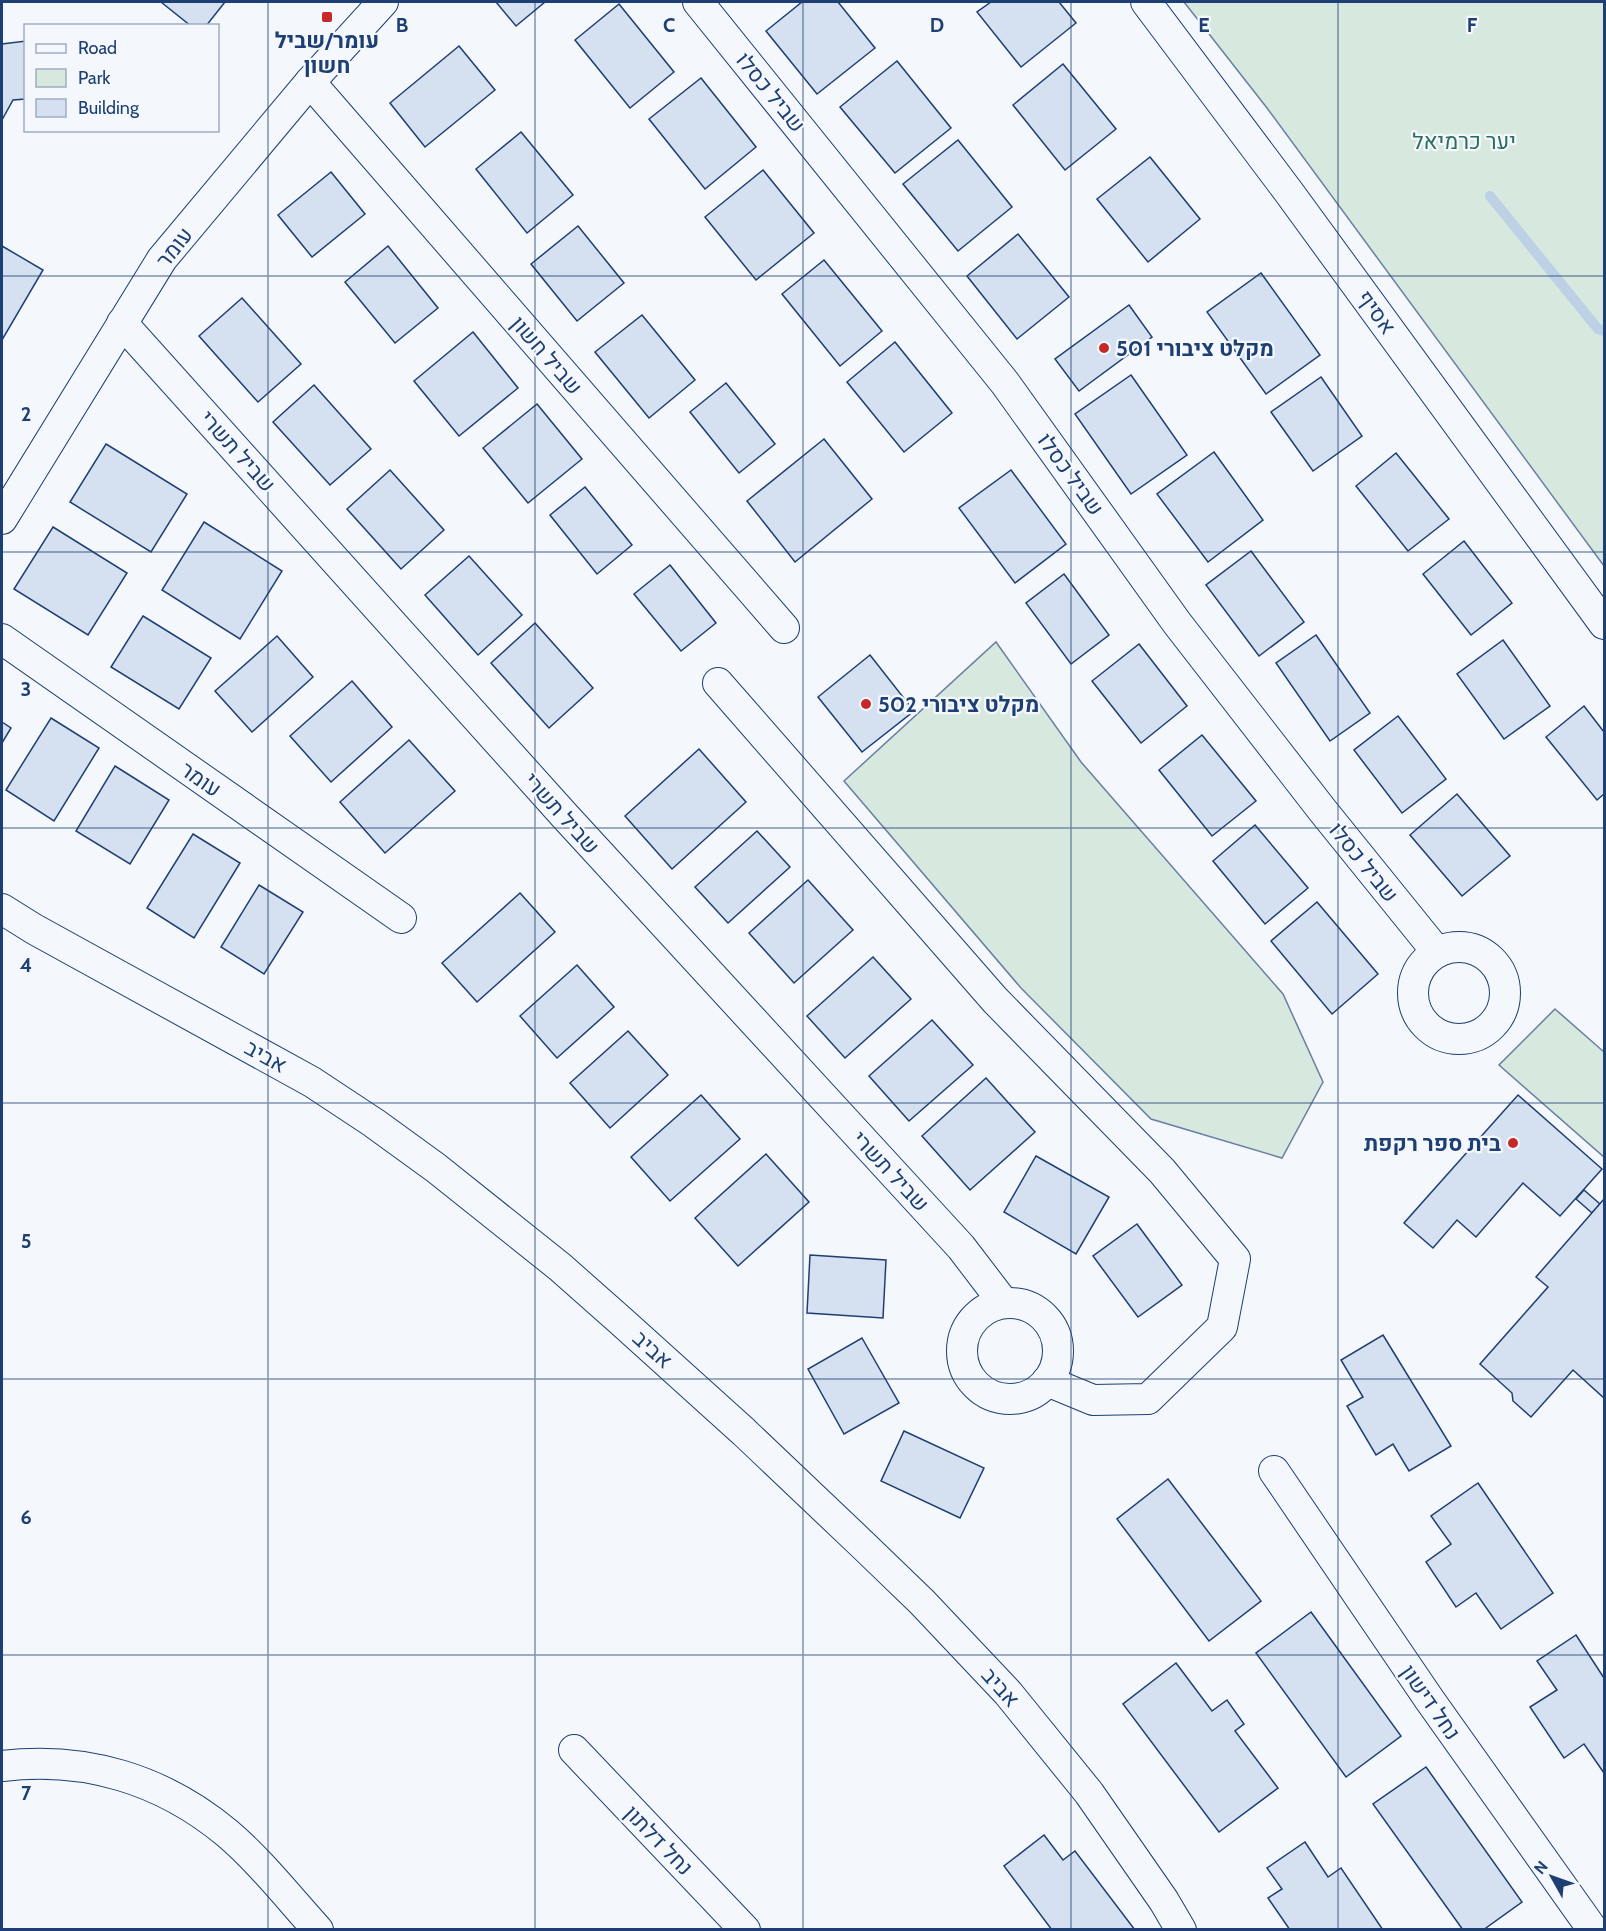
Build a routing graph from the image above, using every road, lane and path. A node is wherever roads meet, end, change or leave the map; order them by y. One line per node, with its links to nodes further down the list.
1 (383, 2): 4 (street, עומר)
2 (698, 2): 13 (street, שביל כסלו)
3 (1146, 2): 7 (street, אסיף)
4 (310, 82): 5 (street, עומר); 8 (street, שביל חשון)
5 (122, 323): 6 (street, עומר); 14 (street, שביל תשרי)
6 (2, 519)
7 (1605, 624)
8 (784, 628)
9 (2, 639): 12 (street, עומר)
10 (718, 683): 15 (street)
11 (2, 909): 21 (street, אביב)
12 (401, 918)
13 (1437, 952)
14 (1003, 1302): 15 (street); 15 (street)
15 (1047, 1381)
16 (1274, 1471): 22 (street, נחל דישון)
17 (574, 1750): 20 (street, נחל דלתון)
18 (2, 1766): 19 (street)
19 (318, 1929)
20 (745, 1929)
21 (1181, 1929)
22 (1593, 1929)

